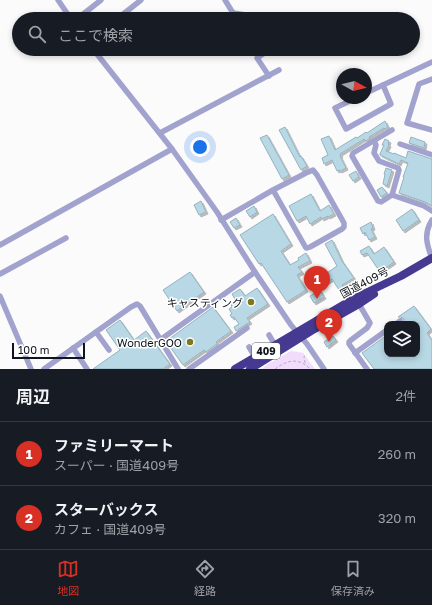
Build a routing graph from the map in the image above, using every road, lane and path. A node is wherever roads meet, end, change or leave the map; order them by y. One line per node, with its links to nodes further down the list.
1 (58, 0): 5 (street)
2 (101, 0): 6 (street)
3 (141, 0): 7 (street)
4 (225, 0): 8 (street)
5 (66, 12)
6 (86, 12)
7 (126, 12)
8 (232, 12)
9 (98, 56): 20 (street)
10 (260, 56): 13 (street)
11 (432, 62): 15 (street)
12 (279, 70): 13 (street)
13 (269, 76): 20 (street)
14 (432, 78): 19 (street)
15 (383, 85): 16 (street); 17 (street)
16 (372, 90)
17 (343, 104)
18 (392, 130): 21 (street)
19 (432, 130)
20 (160, 133): 23 (street)
21 (374, 141): 26 (street); 26 (street)
22 (400, 144): 24 (street)
23 (172, 149): 28 (street); 31 (street)
24 (432, 155)
25 (273, 190): 25 (street); 28 (street)
26 (392, 195): 27 (street)
27 (432, 211)
28 (221, 220): 33 (street)
29 (432, 220): 32 (street)
30 (66, 238): 34 (street)
31 (0, 245)
32 (432, 259): 35 (highway, 国道409号 / 409)
33 (255, 272): 42 (street); 43 (street)
34 (0, 274)
35 (401, 276): 37 (highway, 国道409号 / 409); 42 (highway, 国道409号 / 409)
36 (0, 296): 52 (street)
37 (359, 304): 42 (highway, 国道409号 / 409); 48 (street)
38 (247, 328): 56 (street)
39 (96, 332): 43 (street); 46 (street); 47 (street)
40 (384, 332): 48 (street)
41 (269, 335): 44 (street)
42 (299, 335): 44 (highway, 国道409号 / 409); 58 (highway, 国道409号 / 409); 61 (street)
43 (160, 340): 55 (street)
44 (276, 345): 50 (highway, 国道409号 / 409)
45 (249, 347): 50 (street)
46 (73, 348): 53 (street); 54 (street)
47 (109, 350)
48 (355, 353): 62 (street)
49 (307, 355): 51 (path)
50 (255, 357): 57 (highway, 国道409号 / 409)
51 (304, 363): 59 (path); 60 (path)
52 (31, 369)
53 (44, 369)
54 (87, 369)
55 (178, 369)
56 (189, 369)
57 (235, 369)
58 (250, 369)
59 (276, 369)
60 (310, 369)
61 (324, 369)
62 (367, 369)

